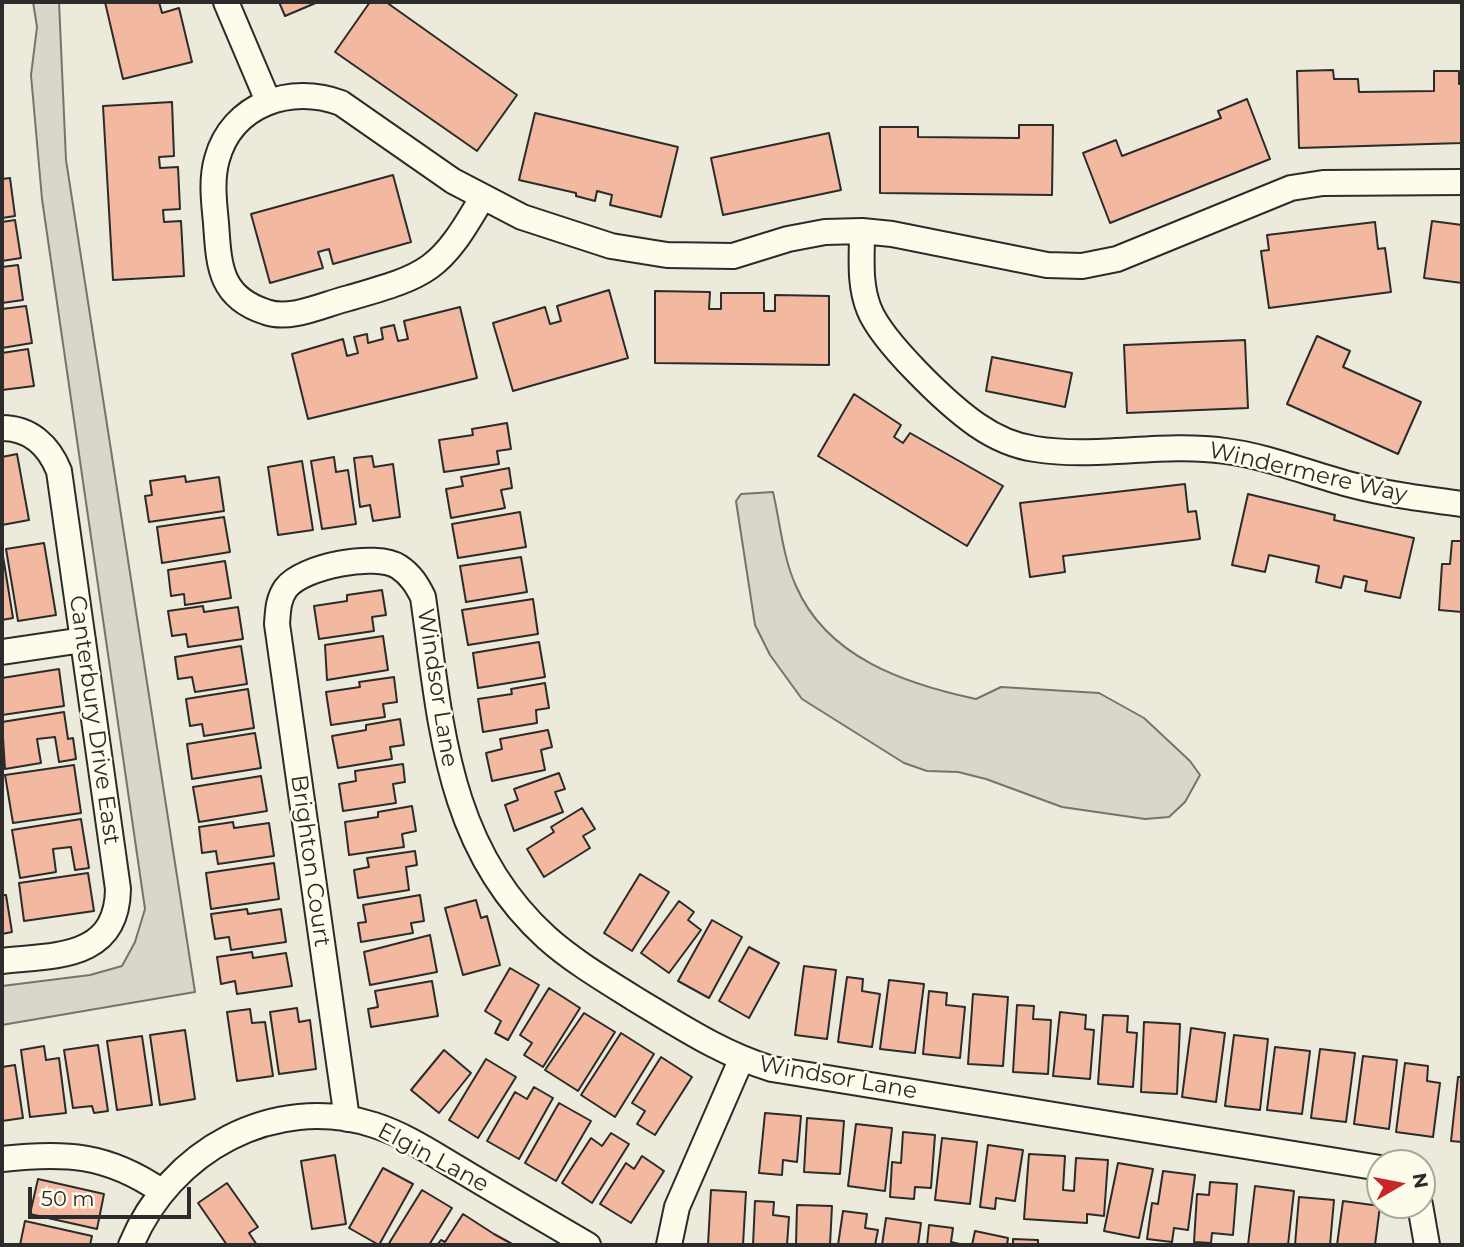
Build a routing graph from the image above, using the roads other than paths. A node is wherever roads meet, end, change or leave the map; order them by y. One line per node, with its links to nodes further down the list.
1 (226, 2): 2 (street)
2 (268, 102): 4 (street); 4 (street)
3 (1462, 182): 5 (street)
4 (482, 198): 5 (street)
5 (862, 231): 7 (street, Windermere Way)
6 (2, 428): 9 (street, Canterbury Drive East)
7 (1462, 504)
8 (278, 604): 12 (street, Windsor Lane); 13 (street, Brighton Court)
9 (83, 640): 10 (street); 11 (street, Canterbury Drive East)
10 (2, 652)
11 (2, 961)
12 (741, 1060): 15 (street, Windsor Lane); 20 (street)
13 (347, 1119): 16 (street, Elgin Lane); 19 (street, Elgin Lane)
14 (2, 1159): 16 (street)
15 (1366, 1166)
16 (161, 1191): 18 (street, Elgin Lane)
17 (1422, 1219): 21 (street)
18 (131, 1245)
19 (588, 1245)
20 (669, 1245)
21 (1427, 1245)

